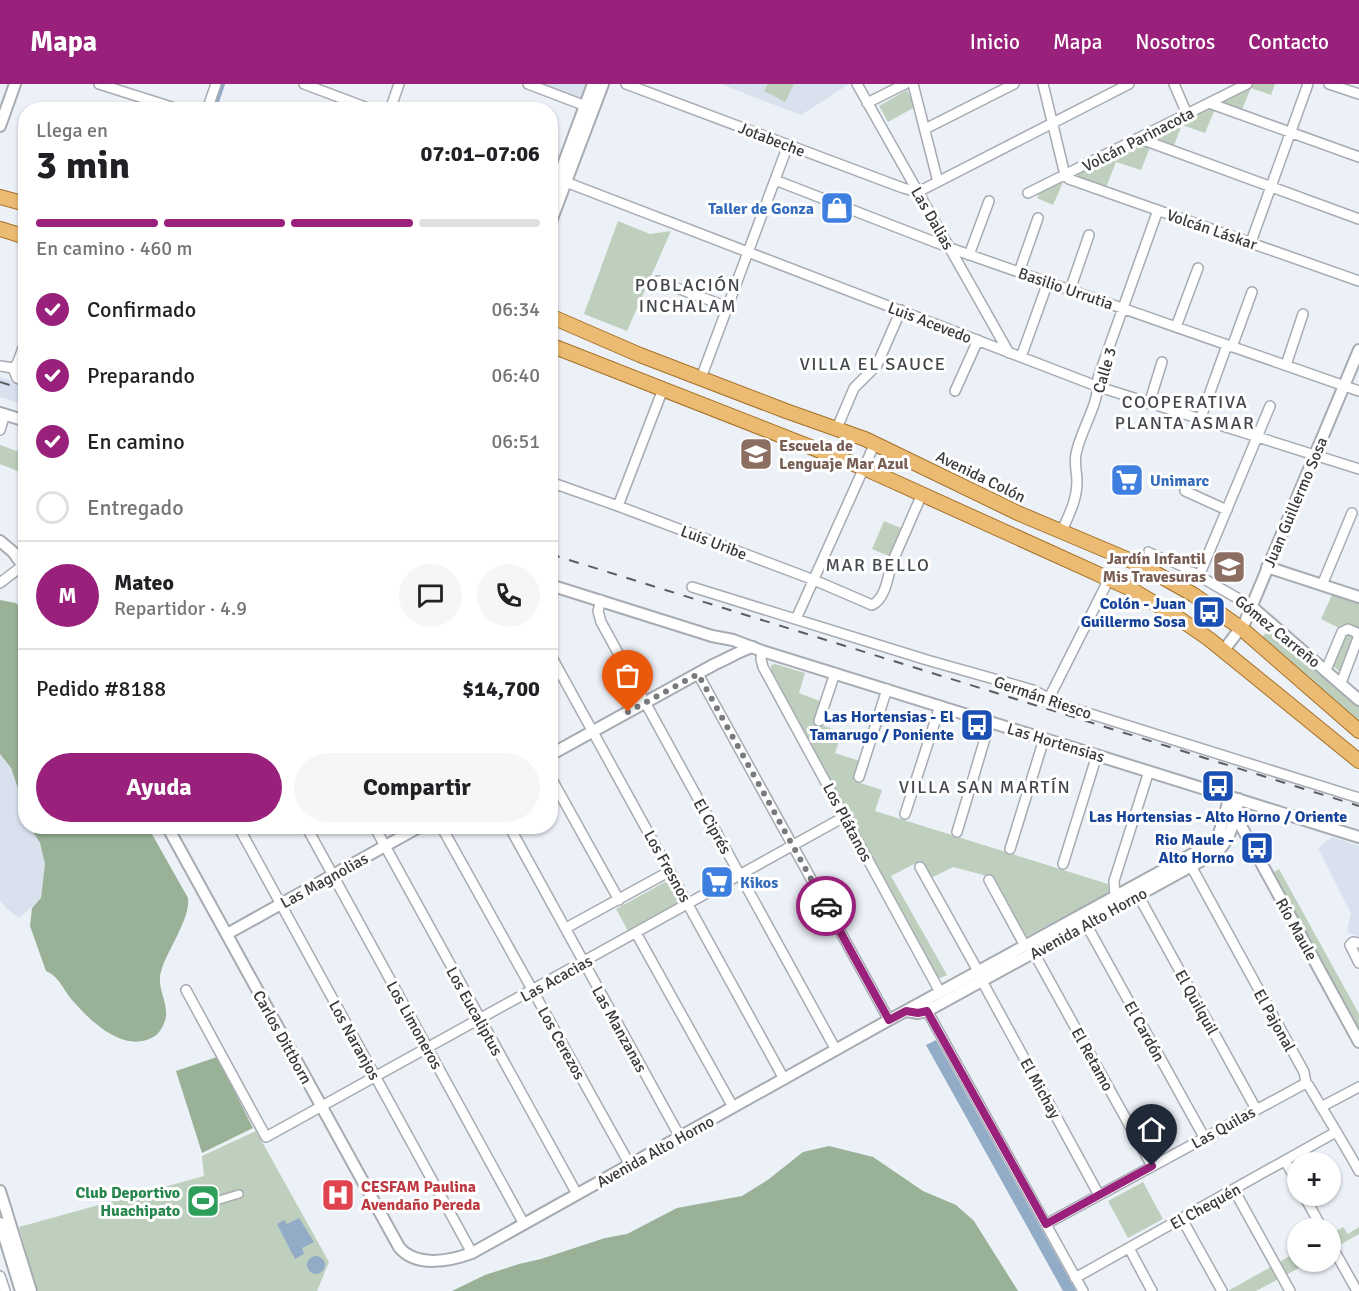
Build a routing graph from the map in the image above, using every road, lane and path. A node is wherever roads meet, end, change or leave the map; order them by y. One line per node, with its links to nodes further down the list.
1 (15, 84): 30 (street)
2 (99, 84): 21 (street)
3 (216, 84): 22 (street)
4 (304, 84): 23 (street)
5 (399, 84): 24 (street)
6 (528, 84): 27 (street)
7 (593, 84): 27 (street)
8 (603, 84): 27 (street)
9 (626, 84): 34 (street, Jotabeche)
10 (857, 84): 25 (street, Las Dalias)
11 (905, 84): 25 (street)
12 (913, 84): 31 (street)
13 (1014, 84): 31 (street)
14 (1043, 84): 29 (street)
15 (1129, 84): 29 (street)
16 (1174, 84): 28 (street)
17 (1247, 84): 26 (street, Volcán Parinacota)
18 (1308, 84): 32 (street)
19 (1329, 84): 20 (street)
20 (1359, 94)
21 (156, 102)
22 (210, 102)
23 (352, 102)
24 (393, 102)
25 (867, 103): 41 (street, Las Dalias)
26 (1209, 103): 28 (street, Volcán Parinacota); 32 (street)
27 (589, 107): 37 (street)
28 (1187, 114): 33 (street, Volcán Parinacota)
29 (1053, 123): 36 (street); 39 (street)
30 (0, 126)
31 (925, 129): 39 (street)
32 (1291, 133): 35 (street); 40 (street)
33 (1138, 138): 36 (street, Volcán Parinacota); 40 (street)
34 (788, 145): 38 (street); 41 (street, Jotabeche)
35 (1359, 157)
36 (1065, 175): 42 (street, Volcán Parinacota); 46 (street, Volcán Láskar)
37 (558, 179): 54 (street, Luis Acevedo)
38 (775, 180): 53 (street, Basilio Urrutia); 54 (street)
39 (938, 182): 41 (street)
40 (1271, 187): 48 (street); 52 (street)
41 (918, 192): 53 (street, Las Dalias)
42 (1028, 193)
43 (0, 197): 45 (main road)
44 (989, 201): 55 (street)
45 (18, 202)
46 (1158, 210): 52 (street, Volcán Láskar); 64 (street, Calle 3)
47 (1038, 218): 57 (street)
48 (1359, 219)
49 (0, 229): 50 (main road)
50 (18, 235)
51 (1089, 236): 61 (street)
52 (1251, 242): 59 (street, Volcán Láskar)
53 (951, 248): 55 (street, Basilio Urrutia); 73 (street, Las Dalias)
54 (748, 251): 63 (street); 65 (street, Luis Acevedo)
55 (969, 255): 57 (street, Basilio Urrutia)
56 (1198, 268): 68 (street)
57 (1019, 272): 60 (street, Basilio Urrutia)
58 (658, 281): 63 (street)
59 (1359, 281)
60 (1048, 282): 61 (street, Basilio Urrutia); 74 (street)
61 (1070, 290): 64 (street, Basilio Urrutia)
62 (1252, 292): 70 (street)
63 (728, 307): 81 (street)
64 (1123, 308): 68 (street, Basilio Urrutia); 83 (street, Calle 3)
65 (900, 310): 69 (street, Luis Acevedo); 92 (street)
66 (1303, 314): 77 (street)
67 (558, 319): 81 (main road, Avenida Colón)
68 (1176, 327): 70 (street, Basilio Urrutia)
69 (978, 340): 73 (street, Luis Acevedo); 85 (street)
70 (1229, 346): 77 (street, Basilio Urrutia); 91 (street)
71 (558, 348): 84 (main road)
72 (1359, 350): 82 (street, Juan Guillermo Sosa)
73 (1009, 352): 74 (street, Luis Acevedo)
74 (1021, 357): 83 (street, Luis Acevedo)
75 (18, 361): 79 (street)
76 (1162, 362): 87 (street)
77 (1286, 365): 82 (street, Basilio Urrutia)
78 (0, 366): 79 (street)
79 (13, 368): 80 (street)
80 (18, 378)
81 (701, 378): 92 (main road, Avenida Colón)
82 (1344, 386): 86 (street, Basilio Urrutia); 96 (street, Juan Guillermo Sosa)
83 (1099, 387): 87 (street, Luis Acevedo); 105 (street, Calle 3)
84 (663, 388): 97 (main road); 102 (street)
85 (955, 390)
86 (1359, 391)
87 (1149, 404): 91 (street, Luis Acevedo)
88 (1270, 406): 94 (street)
89 (3, 413): 90 (street); 93 (street)
90 (18, 418)
91 (1200, 420): 94 (street, Luis Acevedo)
92 (837, 428): 95 (main road, Avenida Colón)
93 (0, 430)
94 (1257, 438): 96 (street, Luis Acevedo); 103 (street)
95 (875, 443): 97 (street); 105 (main road, Avenida Colón)
96 (1315, 455): 98 (street); 109 (street, Juan Guillermo Sosa)
97 (864, 468): 101 (main road); 113 (street)
98 (1359, 469)
99 (558, 486): 102 (street, Luis Uribe)
100 (1185, 491): 103 (street)
101 (922, 494): 112 (main road); 113 (street, Luis Uribe)
102 (618, 506): 113 (street, Luis Uribe)
103 (1227, 510): 111 (street)
104 (1352, 513): 115 (street)
105 (1062, 531): 122 (main road, Avenida Colón)
106 (0, 541): 108 (street)
107 (1148, 551): 111 (street)
108 (18, 558)
109 (1267, 567): 115 (street); 120 (street, Juan Guillermo Sosa)
110 (18, 571): 114 (street)
111 (1195, 574): 120 (street, Gómez Carreño)
112 (1109, 579): 125 (main road); 132 (street)
113 (814, 580): 121 (street)
114 (0, 584)
115 (1322, 585): 118 (street)
116 (558, 587): 119 (street, Las Hortensias)
117 (692, 587): 121 (street, Germán Riesco)
118 (1359, 597)
119 (601, 600): 123 (street, Las Hortensias); 134 (street, El Ciprés)
120 (1251, 606): 122 (street, Juan Guillermo Sosa); 127 (street, Gómez Carreño)
121 (796, 619): 132 (street, Germán Riesco)
122 (1242, 628): 125 (street, Juan Guillermo Sosa); 138 (main road, Avenida Colón)
123 (731, 648): 124 (street, Las Hortensias); 129 (street)
124 (757, 649): 128 (street, Las Hortensias); 151 (street, Los Plátanos)
125 (1224, 650): 143 (main road)
126 (558, 669): 139 (street, Los Fresnos)
127 (1326, 670): 130 (street, Gómez Carreño); 130 (street)
128 (835, 673): 131 (street, Las Hortensias); 136 (street)
129 (698, 674): 134 (street); 163 (street)
130 (1341, 684): 133 (street, Gómez Carreño)
131 (887, 690): 135 (street, Las Hortensias); 145 (street)
132 (1049, 698): 148 (street, Germán Riesco)
133 (1359, 700)
134 (646, 702): 139 (street); 170 (street, El Ciprés)
135 (940, 706): 137 (street, Las Hortensias); 149 (street)
136 (819, 721)
137 (990, 722): 140 (street, Las Hortensias); 152 (street)
138 (1359, 731)
139 (593, 732): 141 (street); 169 (street, Los Fresnos)
140 (1044, 739): 142 (street, Las Hortensias); 165 (street)
141 (558, 751)
142 (1097, 755): 144 (street, Las Hortensias); 167 (street)
143 (1359, 761)
144 (1149, 771): 147 (street, Las Hortensias); 174 (street)
145 (859, 777)
146 (558, 790): 175 (street)
147 (1234, 798): 150 (street); 161 (street, Las Hortensias); 166 (street, Avenida Alto Horno)
148 (1359, 798)
149 (905, 814)
150 (1235, 815): 160 (street, Río Maule); 164 (street)
151 (844, 817): 163 (street, Las Acacias); 189 (street, Los Plátanos)
152 (957, 832)
153 (171, 834): 181 (street, Carlos Dittborn)
154 (242, 834): 176 (street, Los Naranjos)
155 (310, 834): 171 (street, Los Limoneros)
156 (378, 834): 162 (street, Los Eucaliptus)
157 (407, 834): 162 (street, Las Magnolias)
158 (445, 834): 188 (street, Los Cerezos)
159 (513, 834): 179 (street, Las Manzanas)
160 (1246, 837): 164 (street, Avenida Alto Horno); 193 (street, Río Maule)
161 (1359, 837)
162 (385, 846): 171 (street, Las Magnolias); 191 (street, Los Eucaliptus)
163 (793, 847): 170 (street, Las Acacias); 192 (street)
164 (1222, 847): 166 (street, Avenida Alto Horno)
165 (1010, 849)
166 (1188, 862): 173 (street, Avenida Alto Horno); 174 (street, Avenida Alto Horno); 198 (street, El Pajonal)
167 (1063, 864)
168 (920, 867): 186 (street, El Michay)
169 (670, 872): 175 (street); 177 (street, Los Fresnos)
170 (741, 875): 177 (street, Las Acacias); 195 (street, El Ciprés)
171 (333, 876): 176 (street, Las Magnolias); 194 (street, Los Limoneros)
172 (989, 880): 183 (street, El Retamo)
173 (1138, 895): 178 (street, Avenida Alto Horno); 203 (street, El Quilquil)
174 (1115, 897): 183 (street, Avenida Alto Horno)
175 (619, 900): 179 (street)
176 (280, 904): 181 (street, Las Magnolias); 196 (street, Los Naranjos)
177 (689, 904): 180 (street, Las Acacias); 197 (street, Los Fresnos)
178 (1086, 924): 183 (street, Avenida Alto Horno); 206 (street, El Cardón)
179 (566, 928): 184 (street, Las Manzanas)
180 (636, 933): 184 (street, Las Acacias); 201 (street)
181 (227, 934): 200 (street, Carlos Dittborn)
182 (1355, 943): 185 (street)
183 (1029, 949): 186 (street, Avenida Alto Horno); 210 (street, El Retamo)
184 (583, 962): 188 (street, Las Acacias); 205 (street, Las Manzanas)
185 (1359, 963)
186 (980, 976): 189 (street, Avenida Alto Horno); 190 (street, Avenida Alto Horno); 216 (street, El Michay)
187 (186, 990): 200 (street, Las Acacias)
188 (532, 991): 191 (street, Las Acacias); 209 (street, Los Cerezos)
189 (940, 992): 190 (street, Avenida Alto Horno)
190 (925, 1006): 192 (street, Avenida Alto Horno); 221 (street)
191 (480, 1019): 194 (street, Las Acacias); 215 (street, Los Eucaliptus)
192 (889, 1020): 195 (street, Avenida Alto Horno)
193 (1359, 1042)
194 (427, 1048): 196 (street, Las Acacias); 220 (street, Los Limoneros)
195 (836, 1050): 197 (street, Avenida Alto Horno)
196 (375, 1077): 200 (street, Las Acacias); 224 (street, Los Naranjos)
197 (784, 1079): 201 (street, Avenida Alto Horno)
198 (1306, 1083): 202 (street, El Pajonal); 203 (street, Las Quilas)
199 (1359, 1087): 202 (street)
200 (322, 1107): 222 (street, Carlos Dittborn)
201 (733, 1107): 205 (street, Avenida Alto Horno)
202 (1321, 1107): 204 (street, El Pajonal)
203 (1256, 1109): 206 (street, Las Quilas)
204 (1334, 1133): 207 (street, El Chequén); 211 (street, El Pajonal)
205 (680, 1137): 209 (street, Avenida Alto Horno)
206 (1204, 1137): 210 (street, Las Quilas)
207 (1285, 1161): 208 (street); 212 (street, El Chequén)
208 (1287, 1164)
209 (630, 1165): 215 (street, Avenida Alto Horno)
210 (1152, 1166): 216 (street, Las Quilas)
211 (1359, 1171)
212 (1234, 1190): 218 (street, El Chequén); 233 (street)
213 (0, 1191): 228 (street)
214 (239, 1194): 217 (street)
215 (577, 1194): 220 (street, Avenida Alto Horno)
216 (1100, 1194): 221 (street, Las Quilas)
217 (206, 1204)
218 (1182, 1219): 223 (street, El Chequén); 232 (street)
219 (0, 1223): 228 (street)
220 (524, 1224): 224 (street, Avenida Alto Horno)
221 (1046, 1224): 227 (street)
222 (399, 1247): 224 (street, Avenida Alto Horno)
223 (1129, 1248): 227 (street, El Chequén); 231 (street)
224 (472, 1253)
225 (1341, 1263): 234 (street)
226 (0, 1276): 229 (street)
227 (1075, 1278): 230 (street)
228 (25, 1289)
229 (4, 1291)
230 (1083, 1291)
231 (1152, 1291)
232 (1221, 1291)
233 (1290, 1291)
234 (1357, 1291)

